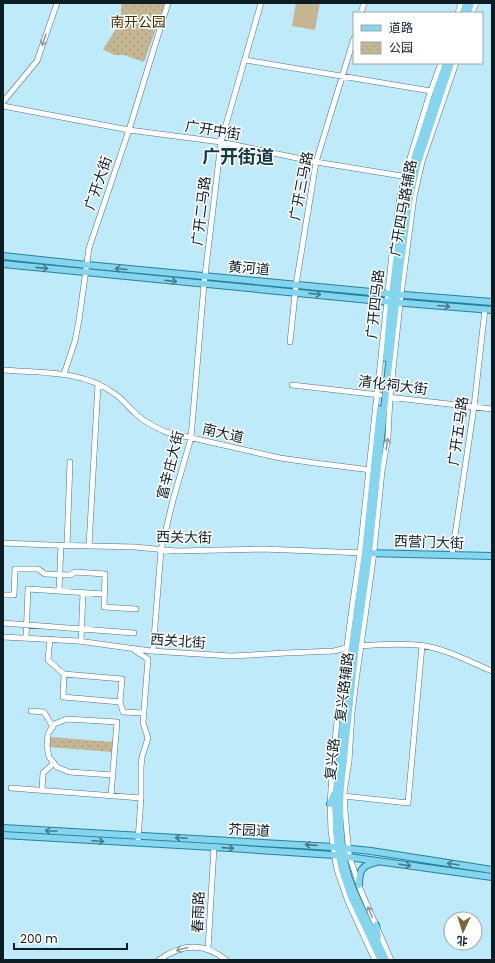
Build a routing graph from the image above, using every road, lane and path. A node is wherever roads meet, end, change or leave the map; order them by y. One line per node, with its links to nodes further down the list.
1 (57, 3): 12 (street, one-way to 12)
2 (168, 3): 14 (street, 广开大街)
3 (261, 3): 5 (street, 广开二马路)
4 (353, 42): 10 (street, 广开三马路)
5 (245, 60): 10 (street); 15 (street, 广开二马路)
6 (441, 64): 11 (street, 广开四马路)
7 (446, 64): 17 (main road, 广开四马路)
8 (451, 64): 17 (main road, 广开四马路)
9 (456, 64): 17 (street, 广开四马路辅路)
10 (343, 77): 11 (street); 16 (street, 广开三马路)
11 (431, 91): 17 (street, 广开四马路)
12 (3, 102)
13 (3, 106): 14 (street, 广开中街)
14 (129, 130): 15 (street, 广开中街); 20 (street, 广开大街)
15 (221, 142): 16 (street, 广开中街); 22 (street, 广开二马路)
16 (316, 162): 17 (street, 广开中街); 24 (street, 广开三马路)
17 (411, 177): 26 (main road, 广开四马路)
18 (3, 256): 20 (main road, 黄河道)
19 (3, 264): 21 (main road, 黄河道, one-way to 21)
20 (86, 265): 21 (street, 广开大街); 22 (main road, 黄河道, one-way to 20)
21 (85, 273): 23 (main road, 黄河道, one-way to 23); 33 (street, 广开大街)
22 (205, 276): 23 (street, 广开二马路); 24 (main road, 黄河道)
23 (204, 284): 25 (main road, 黄河道); 39 (street, 富辛庄大街)
24 (296, 285): 25 (street, 广开三马路); 26 (main road, 黄河道)
25 (295, 292): 27 (main road, 黄河道, one-way to 27); 31 (street, 广开三马路)
26 (394, 294): 27 (main road, 广开四马路); 28 (main road, 黄河道)
27 (394, 302): 29 (main road, 黄河道, one-way to 29); 36 (main road, 广开四马路)
28 (492, 302)
29 (485, 309): 30 (main road, 黄河道); 37 (street, 广开五马路)
30 (492, 310)
31 (290, 342)
32 (3, 370): 33 (street, 南大道)
33 (64, 374): 34 (street, 南大道)
34 (98, 384): 39 (street, 南大道); 44 (street)
35 (292, 385): 36 (street, 清化祠大街)
36 (383, 396): 37 (street, 清化祠大街); 41 (main road, 广开四马路); 41 (street, one-way to 36)
37 (474, 407): 38 (street, 清化祠大街); 47 (street, 广开五马路)
38 (492, 409)
39 (191, 438): 41 (street, 南大道); 45 (street, 富辛庄大街)
40 (70, 462): 43 (street)
41 (376, 470): 46 (main road, 广开四马路); 46 (street)
42 (3, 543): 43 (street, 西关大街)
43 (64, 546): 44 (street, 西关大街); 49 (street)
44 (89, 546): 45 (street, 西关大街)
45 (161, 550): 46 (street, 西关大街); 66 (street, 富辛庄大街)
46 (367, 553): 47 (main road, 西营门大街); 63 (street, 复兴路辅路); 63 (main road, 复兴路); 63 (street, 复兴路辅路)
47 (452, 555): 48 (main road, 西营门大街)
48 (492, 556)
49 (60, 575): 50 (street); 52 (street); 53 (street)
50 (59, 591): 51 (street); 56 (street)
51 (83, 593): 52 (street); 57 (street)
52 (104, 594): 54 (street)
53 (3, 595)
54 (136, 609)
55 (3, 623): 56 (street)
56 (27, 624): 57 (street); 60 (street)
57 (82, 628): 58 (street); 62 (street)
58 (134, 633)
59 (3, 637): 60 (street, 西关北街)
60 (26, 638): 61 (street, 西关北街)
61 (50, 640): 62 (street, 西关北街); 68 (street)
62 (81, 641): 65 (street, 西关北街)
63 (354, 646): 64 (street, 西关北街); 66 (street, 西关北街); 77 (main road, 复兴路); 79 (street, 复兴路辅路); 81 (street, 复兴路辅路); 87 (main road, 复兴路)
64 (422, 646): 67 (street, 西关北街); 79 (street)
65 (132, 649): 66 (street, 西关北街); 71 (street)
66 (153, 651)
67 (492, 671)
68 (64, 674): 69 (street); 69 (street)
69 (120, 702): 71 (street)
70 (31, 711): 72 (street)
71 (143, 713): 80 (street)
72 (53, 726): 73 (street); 74 (street)
73 (54, 763): 74 (street); 76 (street)
74 (113, 776): 78 (street)
75 (11, 788): 76 (street)
76 (42, 790): 78 (street)
77 (336, 791): 81 (main road); 87 (main road, 复兴路)
78 (111, 795): 80 (street)
79 (344, 796): 87 (street, 复兴路辅路)
80 (141, 798): 84 (street)
81 (330, 804): 87 (street, 复兴路辅路)
82 (3, 828): 84 (main road, 芥园道, one-way to 82)
83 (3, 835): 85 (main road, 芥园道, one-way to 85)
84 (138, 836): 85 (street); 87 (main road, 芥园道, one-way to 84)
85 (137, 843): 86 (main road, 芥园道)
86 (214, 847): 88 (main road, 芥园道, one-way to 88); 94 (street, 春雨路)
87 (340, 848): 88 (main road, 复兴路); 88 (street, 复兴路辅路); 90 (main road, 芥园道, one-way to 87)
88 (341, 856): 89 (main road, 芥园道); 92 (street, 复兴路辅路); 95 (main road, 复兴路); 98 (street, 复兴路辅路); 99 (main road, 复兴路)
89 (383, 862): 91 (main road, 芥园道, one-way to 91); 92 (main road)
90 (492, 870)
91 (492, 877)
92 (359, 885): 93 (street, 复兴路辅路, one-way to 92)
93 (376, 925): 95 (main road); 101 (street, 复兴路辅路)
94 (208, 949): 96 (street, 春雨路, one-way to 96); 97 (street)
95 (381, 949): 100 (main road, 复兴路)
96 (159, 960)
97 (226, 960)
98 (375, 960)
99 (381, 960)
100 (386, 960)
101 (391, 960)

